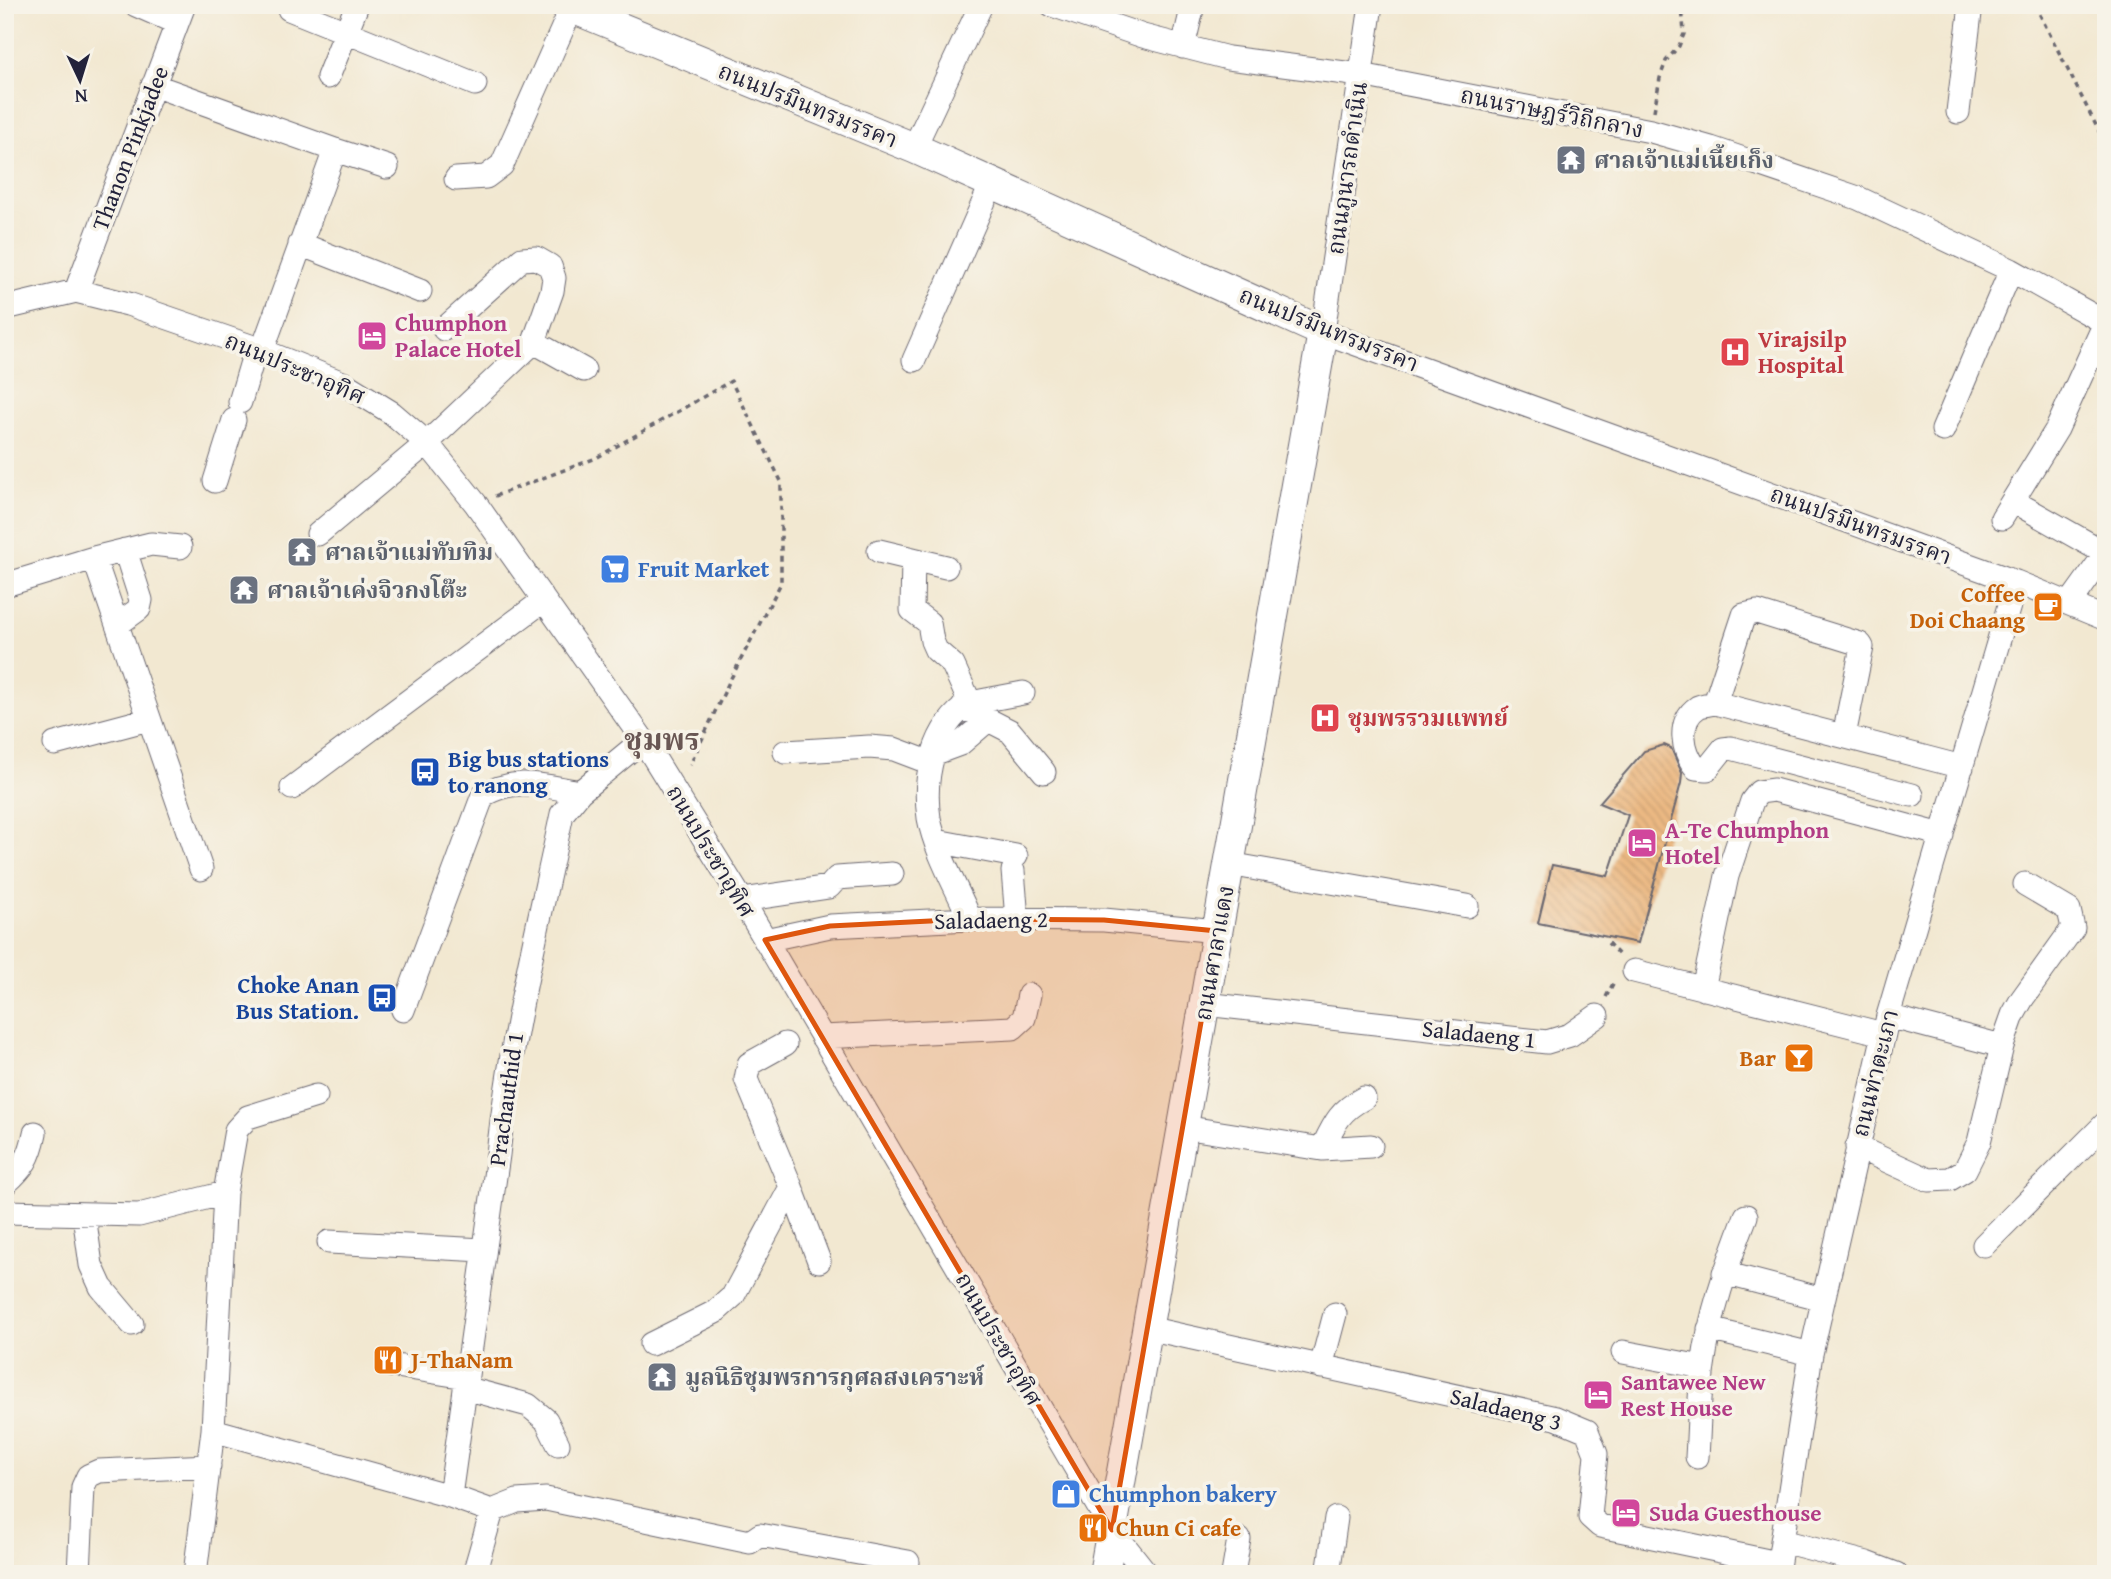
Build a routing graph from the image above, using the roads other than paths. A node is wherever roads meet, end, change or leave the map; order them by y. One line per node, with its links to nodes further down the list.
1 (136, 5): 10 (street)
2 (357, 5): 11 (street)
3 (981, 5): 18 (street)
4 (1052, 5): 12 (street, ถนนราษฎร์วิถีกลาง)
5 (1193, 5): 12 (street)
6 (1371, 5): 13 (street, ถนนภูนารถดำเนิน)
7 (1971, 5): 17 (street)
8 (570, 6): 18 (main road, ถนนปรมินทรมรรคา); 21 (street)
9 (289, 9): 11 (street)
10 (180, 14): 16 (street, Thanon Pinkjadee)
11 (346, 32): 14 (street); 15 (street)
12 (1183, 47): 13 (street, ถนนราษฎร์วิถีกลาง)
13 (1360, 75): 24 (street, ถนนราษฎร์วิถีกลาง); 30 (street, ถนนภูนารถดำเนิน)
14 (328, 77)
15 (475, 84)
16 (153, 85): 19 (street); 25 (street, Thanon Pinkjadee)
17 (1958, 112)
18 (914, 148): 22 (main road, ถนนปรมินทรมรรคา)
19 (335, 150): 20 (street); 23 (street)
20 (387, 167)
21 (456, 179)
22 (992, 183): 30 (main road, ถนนปรมินทรมรรคา); 33 (street)
23 (300, 244): 26 (street); 32 (street)
24 (2011, 270): 28 (street, ถนนราษฎร์วิถีกลาง); 35 (street)
25 (76, 290): 27 (street, ถนนประชาอุทิศ); 32 (street, ถนนประชาอุทิศ)
26 (420, 291)
27 (5, 308)
28 (2105, 323): 42 (street)
29 (444, 330): 31 (street)
30 (1323, 332): 46 (street, ถนนปรมินทรมรรคา); 70 (main road, ถนนศาลาแดง)
31 (534, 342): 34 (street); 36 (street)
32 (259, 349): 36 (street, ถนนประชาอุทิศ); 37 (street)
33 (914, 360)
34 (584, 370)
35 (1943, 430)
36 (427, 443): 38 (street); 48 (street, ถนนประชาอุทิศ)
37 (215, 481)
38 (318, 534)
39 (180, 547): 40 (street)
40 (125, 550): 43 (street); 51 (street)
41 (879, 551): 44 (street)
42 (2105, 553): 49 (street)
43 (94, 558): 47 (street); 51 (street)
44 (913, 559): 45 (street); 54 (street)
45 (946, 566)
46 (2016, 582): 49 (street, ถนนปรมินทรมรรคา); 62 (street, ถนนท่าตะเภา)
47 (5, 585)
48 (544, 600): 58 (street, ถนนประชาอุทิศ); 65 (street)
49 (2070, 603): 50 (street, ถนนปรมินทรมรรคา)
50 (2106, 619)
51 (117, 625): 55 (street)
52 (1023, 693): 54 (street)
53 (1715, 703): 57 (street); 57 (street); 64 (street)
54 (966, 705): 56 (street); 61 (street)
55 (149, 719): 59 (street); 71 (street)
56 (988, 720): 61 (street); 63 (street)
57 (1850, 738): 62 (street); 64 (street)
58 (643, 740): 66 (street, Prachauthid 1); 74 (street, ถนนประชาอุทิศ)
59 (55, 744)
60 (785, 752): 61 (street)
61 (932, 758): 69 (street)
62 (1962, 767): 68 (street, ถนนท่าตะเภา)
63 (1044, 772)
64 (1842, 785): 67 (street)
65 (292, 788)
66 (580, 792): 84 (street); 105 (street, Prachauthid 1)
67 (1912, 795)
68 (1942, 835): 81 (street); 86 (street, ถนนท่าตะเภา)
69 (936, 841): 76 (street); 77 (street)
70 (1229, 864): 75 (street); 78 (main road, ถนนศาลาแดง)
71 (201, 869)
72 (892, 874): 74 (street)
73 (2025, 884): 88 (street)
74 (742, 900): 79 (street, ถนนประชาอุทิศ)
75 (1467, 906)
76 (970, 919): 77 (street, Saladaeng 2); 79 (street, Saladaeng 2)
77 (1017, 919): 78 (street, Saladaeng 2)
78 (1217, 931): 83 (main road, ถนนศาลาแดง)
79 (765, 940): 87 (street, ถนนประชาอุทิศ)
80 (1634, 971): 81 (street)
81 (1703, 989): 86 (street)
82 (1029, 995): 87 (street)
83 (1205, 1004): 85 (street, Saladaeng 1); 91 (main road, ถนนศาลาแดง)
84 (403, 1010)
85 (1597, 1016)
86 (1886, 1025): 88 (street); 95 (street, ถนนท่าตะเภา)
87 (805, 1036): 98 (street); 127 (street, ถนนประชาอุทิศ)
88 (2002, 1046): 95 (street)
89 (316, 1096): 99 (street)
90 (1364, 1098): 96 (street)
91 (1183, 1127): 96 (street); 111 (main road, ถนนศาลาแดง)
92 (2104, 1127): 104 (street)
93 (35, 1133): 97 (street)
94 (1371, 1146): 96 (street)
95 (1857, 1147): 108 (street, ถนนท่าตะเภา)
96 (1322, 1149)
97 (5, 1184)
98 (791, 1187): 106 (street); 113 (street)
99 (225, 1193): 101 (street); 120 (street)
100 (5, 1212): 101 (street)
101 (84, 1215): 110 (street)
102 (1746, 1216): 107 (street)
103 (329, 1242): 105 (street)
104 (1984, 1245)
105 (484, 1250): 119 (street, Prachauthid 1)
106 (819, 1261)
107 (1724, 1273): 108 (street); 112 (street)
108 (1823, 1299): 115 (street, ถนนท่าตะเภา)
109 (1335, 1314): 117 (street)
110 (132, 1324)
111 (1147, 1328): 117 (street, Saladaeng 3); 127 (main road, ถนนศาลาแดง)
112 (1709, 1329): 115 (street); 118 (street)
113 (651, 1344)
114 (1623, 1352): 118 (street)
115 (1811, 1354): 129 (street, ถนนท่าตะเภา)
116 (390, 1365): 119 (street)
117 (1321, 1367): 129 (street, Saladaeng 3)
118 (1702, 1367): 122 (street)
119 (466, 1383): 121 (street); 124 (street, Prachauthid 1)
120 (213, 1430): 123 (street); 124 (street)
121 (558, 1444)
122 (1697, 1457)
123 (209, 1466): 131 (street); 132 (street)
124 (450, 1496): 125 (street)
125 (492, 1511): 130 (street); 133 (street)
126 (1336, 1518): 137 (street)
127 (1112, 1530): 134 (main road, ถนนศาลาแดง); 135 (street, ถนนประชาอุทิศ)
128 (1239, 1539): 136 (street)
129 (1779, 1559): 138 (street)
130 (908, 1562)
131 (79, 1574)
132 (195, 1574)
133 (474, 1574)
134 (1104, 1574)
135 (1147, 1574)
136 (1233, 1574)
137 (1328, 1574)
138 (1896, 1574)

